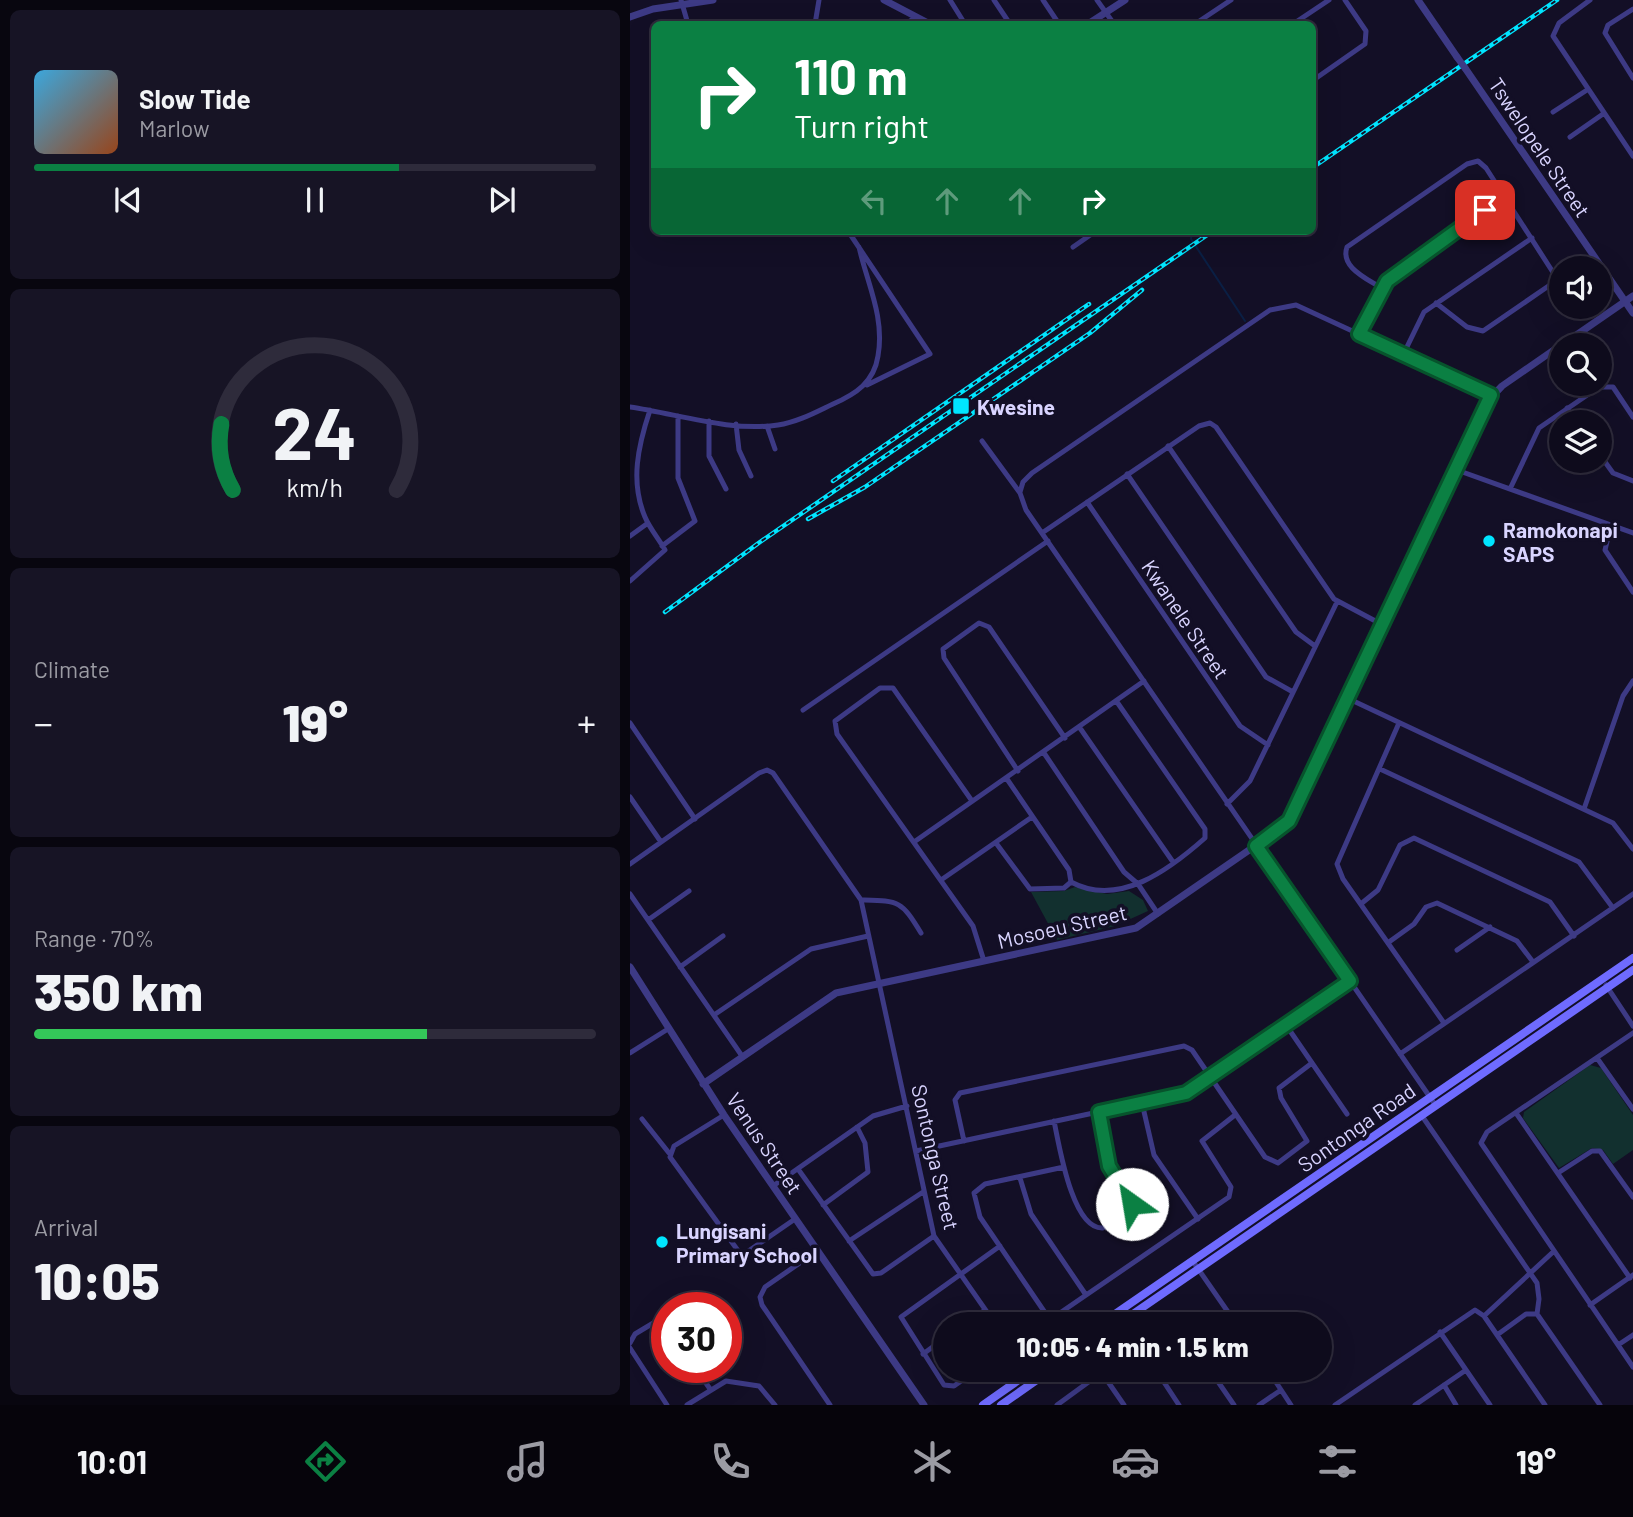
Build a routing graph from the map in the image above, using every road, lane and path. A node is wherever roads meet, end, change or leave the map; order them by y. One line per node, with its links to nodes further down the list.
1 (713, 0): 15 (street)
2 (819, 0): 22 (street)
3 (884, 0): 17 (street)
4 (898, 0): 17 (street)
5 (950, 0): 25 (street)
6 (994, 0): 26 (street)
7 (1043, 0): 27 (street)
8 (1097, 0): 18 (street)
9 (1125, 0): 18 (street)
10 (1231, 0): 30 (street)
11 (1329, 0): 31 (street)
12 (1345, 0): 32 (street)
13 (1418, 0): 47 (street, Tswelopele Street, bridge)
14 (1590, 0): 34 (street)
15 (682, 2): 19 (street); 21 (street)
16 (1633, 9): 33 (street)
17 (903, 10): 20 (street)
18 (1105, 13): 28 (street); 29 (street)
19 (630, 17)
20 (917, 17): 23 (street); 24 (street)
21 (687, 21)
22 (816, 21)
23 (910, 21)
24 (924, 21)
25 (963, 21)
26 (1008, 21)
27 (1057, 21)
28 (1093, 21)
29 (1112, 21)
30 (1200, 21)
31 (1298, 21)
32 (1316, 78)
33 (1633, 78)
34 (1587, 90): 35 (street); 36 (street)
35 (1553, 112)
36 (1603, 114): 37 (street); 38 (street)
37 (1570, 136)
38 (1633, 156)
39 (1504, 196): 42 (street); 45 (street); 45 (street)
40 (851, 235): 43 (street)
41 (1090, 235): 44 (street)
42 (1532, 238): 48 (street); 48 (street)
43 (859, 247): 54 (street); 54 (street)
44 (1073, 247)
45 (1381, 288): 51 (street)
46 (1633, 296): 47 (street, Mosoeu Street)
47 (1625, 301): 49 (street, Tswelopele Street); 50 (street, Mosoeu Street)
48 (1437, 303): 53 (street)
49 (1633, 313)
50 (1578, 333)
51 (1359, 334): 53 (street); 74 (street)
52 (1549, 354): 55 (street, Mosoeu Street)
53 (1403, 355): 55 (street)
54 (864, 386): 63 (street)
55 (1491, 395): 67 (street, Mosoeu Street)
56 (630, 407): 58 (street)
57 (1567, 408): 60 (street); 73 (street)
58 (650, 410): 59 (street); 76 (street)
59 (678, 416): 61 (street); 82 (street)
60 (1633, 416)
61 (709, 421): 62 (street); 72 (street)
62 (736, 424): 63 (street); 70 (street)
63 (767, 426): 66 (street)
64 (982, 441): 74 (street)
65 (1168, 446): 69 (street); 85 (street); 87 (street)
66 (775, 449)
67 (1454, 469): 73 (street); 86 (street, Mosoeu Street)
68 (1612, 472): 71 (street)
69 (1127, 474): 75 (street); 90 (street)
70 (751, 476)
71 (1633, 481)
72 (726, 489)
73 (1510, 489): 77 (street)
74 (1020, 493): 78 (street)
75 (1087, 502): 78 (street); 98 (street, Kwanele Street)
76 (648, 523): 80 (street); 82 (street)
77 (1611, 525): 79 (street); 84 (street)
78 (1042, 533): 81 (street)
79 (1633, 533)
80 (630, 536)
81 (1048, 541): 88 (street); 93 (street)
82 (662, 546): 83 (street)
83 (630, 581)
84 (1633, 592)
85 (1337, 602): 86 (street); 87 (street)
86 (1381, 624): 91 (street, Mosoeu Street)
87 (1315, 646): 90 (street)
88 (1144, 681): 92 (street); 105 (street)
89 (1633, 681): 106 (street)
90 (1293, 692): 98 (street)
91 (1347, 698): 95 (street); 112 (street, Mosoeu Street)
92 (1117, 702): 96 (street); 114 (street)
93 (803, 710)
94 (630, 723): 108 (street)
95 (1399, 723): 100 (street); 106 (street)
96 (1080, 728): 97 (street); 114 (street)
97 (1065, 738): 99 (street); 101 (street)
98 (1268, 744): 105 (street)
99 (1044, 753): 101 (street); 118 (street)
100 (1380, 769): 123 (street); 124 (street)
101 (1018, 771): 102 (street)
102 (1007, 779): 104 (street); 107 (street)
103 (630, 797): 109 (street)
104 (972, 801): 110 (street); 110 (street)
105 (1227, 804): 112 (street)
106 (1584, 809): 113 (street)
107 (1032, 817): 111 (street); 117 (street)
108 (695, 819): 109 (street); 122 (street)
109 (661, 842): 115 (street)
110 (914, 842): 116 (street)
111 (996, 843): 116 (street); 117 (street)
112 (1256, 846): 125 (street, Mosoeu Street); 141 (street)
113 (1633, 849)
114 (1173, 862): 118 (street)
115 (630, 864)
116 (941, 880): 135 (street)
117 (1071, 882): 118 (street)
118 (1138, 884): 125 (street)
119 (690, 891): 126 (street)
120 (630, 894): 126 (street)
121 (1633, 894): 124 (street)
122 (861, 900): 128 (street); 130 (street, Sontonga Street)
123 (1362, 903): 131 (street); 132 (street)
124 (1613, 908): 131 (street)
125 (1158, 914): 135 (street, Mosoeu Street)
126 (648, 920): 138 (street)
127 (1490, 927): 132 (street); 133 (street); 136 (street)
128 (920, 933)
129 (723, 936): 138 (street)
130 (868, 936): 142 (street, Sontonga Street); 144 (street)
131 (1574, 936): 136 (street)
132 (1389, 942): 145 (street)
133 (1457, 950)
134 (1633, 958): 140 (main road, Sontonga Road)
135 (984, 961): 142 (street, Mosoeu Street)
136 (1534, 962): 145 (street)
137 (630, 967): 148 (street, Venus Street)
138 (680, 967): 144 (street)
139 (1633, 970): 143 (main road, Sontonga Road)
140 (1602, 979): 143 (street); 157 (main road, Sontonga Road)
141 (1350, 981): 146 (street); 151 (street)
142 (878, 982): 152 (street, Mosoeu Street); 159 (street, Sontonga Street)
143 (1608, 988): 147 (street); 160 (main road, Sontonga Road)
144 (714, 1015): 152 (street)
145 (1444, 1023): 151 (street)
146 (1286, 1025): 154 (street); 155 (street)
147 (1633, 1026)
148 (668, 1029): 150 (street); 156 (street, Venus Street)
149 (1633, 1033): 153 (street)
150 (630, 1053)
151 (1400, 1054): 157 (street)
152 (742, 1056): 156 (street, Mosoeu Street)
153 (1597, 1058): 161 (street); 163 (street)
154 (1312, 1063): 164 (street); 166 (street)
155 (1210, 1077): 158 (street); 166 (street); 171 (street)
156 (703, 1084): 165 (street, Venus Street)
157 (1430, 1097): 160 (street); 189 (main road, Sontonga Road)
158 (1142, 1103): 162 (street); 183 (street)
159 (907, 1106): 170 (street); 172 (street, Sontonga Street)
160 (1436, 1106): 167 (main road, Sontonga Road)
161 (1633, 1110)
162 (1099, 1112): 169 (street); 174 (street)
163 (1517, 1113): 176 (street); 188 (street)
164 (1347, 1114)
165 (724, 1115): 173 (street); 178 (street, Venus Street)
166 (1235, 1115): 183 (street)
167 (1422, 1116): 190 (main road, Sontonga Road); 191 (street)
168 (642, 1119): 173 (street)
169 (1054, 1121): 171 (street); 174 (street)
170 (857, 1127): 175 (street); 181 (street)
171 (964, 1141): 172 (street)
172 (916, 1151): 179 (street, Sontonga Street)
173 (669, 1153): 182 (street)
174 (1064, 1167): 177 (street)
175 (798, 1169): 178 (street); 181 (street)
176 (1558, 1174): 180 (street); 193 (street)
177 (1020, 1178): 186 (street); 194 (street)
178 (773, 1186): 182 (street, Venus Street)
179 (923, 1192): 184 (street, Sontonga Street); 185 (street)
180 (1633, 1197)
181 (823, 1205): 185 (street)
182 (796, 1219): 187 (street, Venus Street)
183 (1198, 1219): 194 (street)
184 (934, 1236): 185 (street); 192 (street, Sontonga Street)
185 (849, 1241)
186 (1000, 1246): 192 (street); 194 (street)
187 (817, 1251): 230 (street); 231 (street, Venus Street)
188 (1553, 1252): 191 (street); 195 (street)
189 (1192, 1260): 190 (street); 198 (main road, Sontonga Road)
190 (1198, 1269): 199 (main road, Sontonga Road); 200 (street)
191 (1530, 1272): 201 (street); 202 (street)
192 (960, 1273): 196 (street, Sontonga Street); 210 (street)
193 (1631, 1277): 195 (street)
194 (1086, 1295)
195 (1590, 1305): 208 (street)
196 (985, 1310): 197 (street)
197 (982, 1312)
198 (1118, 1312)
199 (1136, 1312)
200 (1228, 1312)
201 (1537, 1314): 205 (street); 244 (street)
202 (1484, 1316): 204 (street); 205 (street)
203 (651, 1324): 207 (street)
204 (1440, 1332): 213 (street); 225 (street)
205 (1497, 1335): 243 (street)
206 (1633, 1335): 208 (street)
207 (630, 1345): 227 (street)
208 (1618, 1345): 212 (street)
209 (933, 1347): 210 (street)
210 (923, 1354): 211 (street)
211 (933, 1367)
212 (1633, 1367)
213 (1466, 1370): 222 (street); 242 (street)
214 (1014, 1382): 232 (main road)
215 (1034, 1382): 233 (main road)
216 (1090, 1382): 226 (street)
217 (1110, 1382): 234 (street)
218 (1164, 1382): 235 (street)
219 (1218, 1382): 236 (street)
220 (1276, 1382): 224 (street)
221 (706, 1383): 223 (street)
222 (1444, 1385): 240 (street); 241 (street)
223 (710, 1389): 228 (street); 229 (street)
224 (1281, 1390): 237 (street); 238 (street)
225 (1346, 1402): 239 (street)
226 (1062, 1404)
227 (667, 1405)
228 (687, 1405)
229 (775, 1405)
230 (830, 1405)
231 (924, 1405)
232 (983, 1405)
233 (1001, 1405)
234 (1124, 1405)
235 (1179, 1405)
236 (1234, 1405)
237 (1259, 1405)
238 (1291, 1405)
239 (1335, 1405)
240 (1415, 1405)
241 (1456, 1405)
242 (1490, 1405)
243 (1545, 1405)
244 (1600, 1405)

